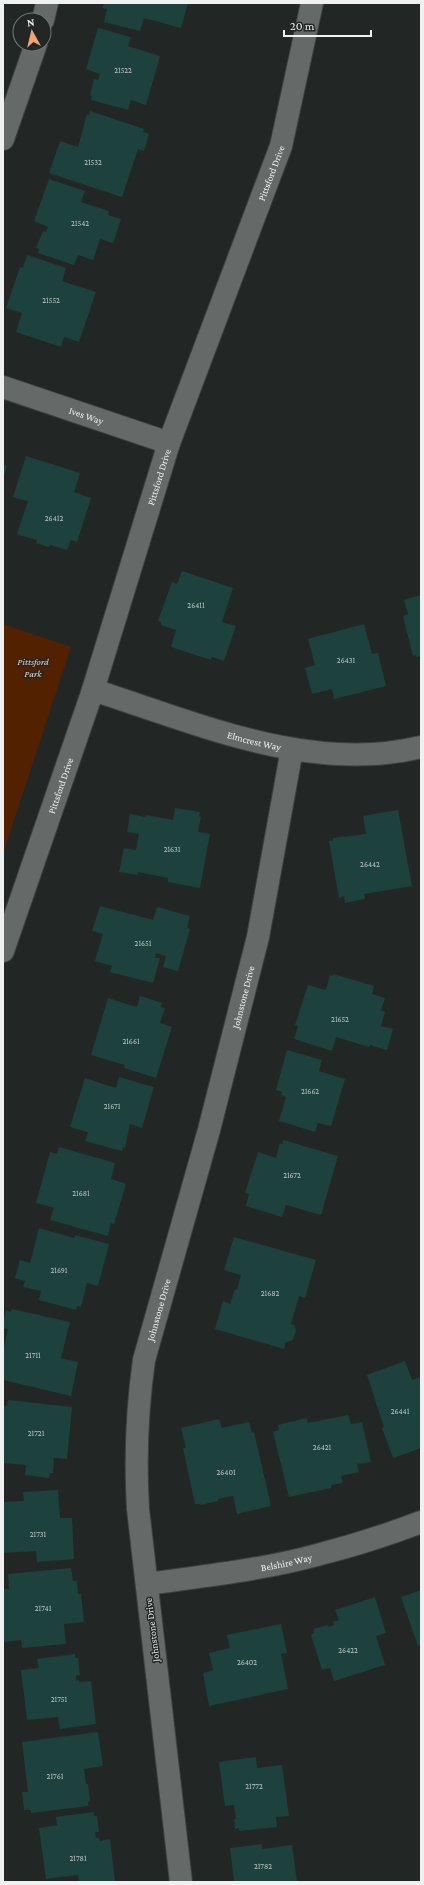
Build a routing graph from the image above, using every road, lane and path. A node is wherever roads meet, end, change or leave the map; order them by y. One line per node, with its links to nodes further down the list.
1 (312, 3): 5 (street, Pittsford Drive)
2 (33, 52): 3 (street)
3 (3, 139)
4 (3, 387): 5 (street, Ives Way)
5 (169, 443): 6 (street, Pittsford Drive)
6 (93, 690): 8 (street, Elmcrest Way); 9 (street, Pittsford Drive)
7 (421, 747): 8 (street, Elmcrest Way)
8 (292, 749): 11 (street, Johnstone Drive)
9 (3, 951)
10 (421, 1522): 11 (street, Belshire Way)
11 (147, 1584): 12 (street, Johnstone Drive)
12 (181, 1882)

